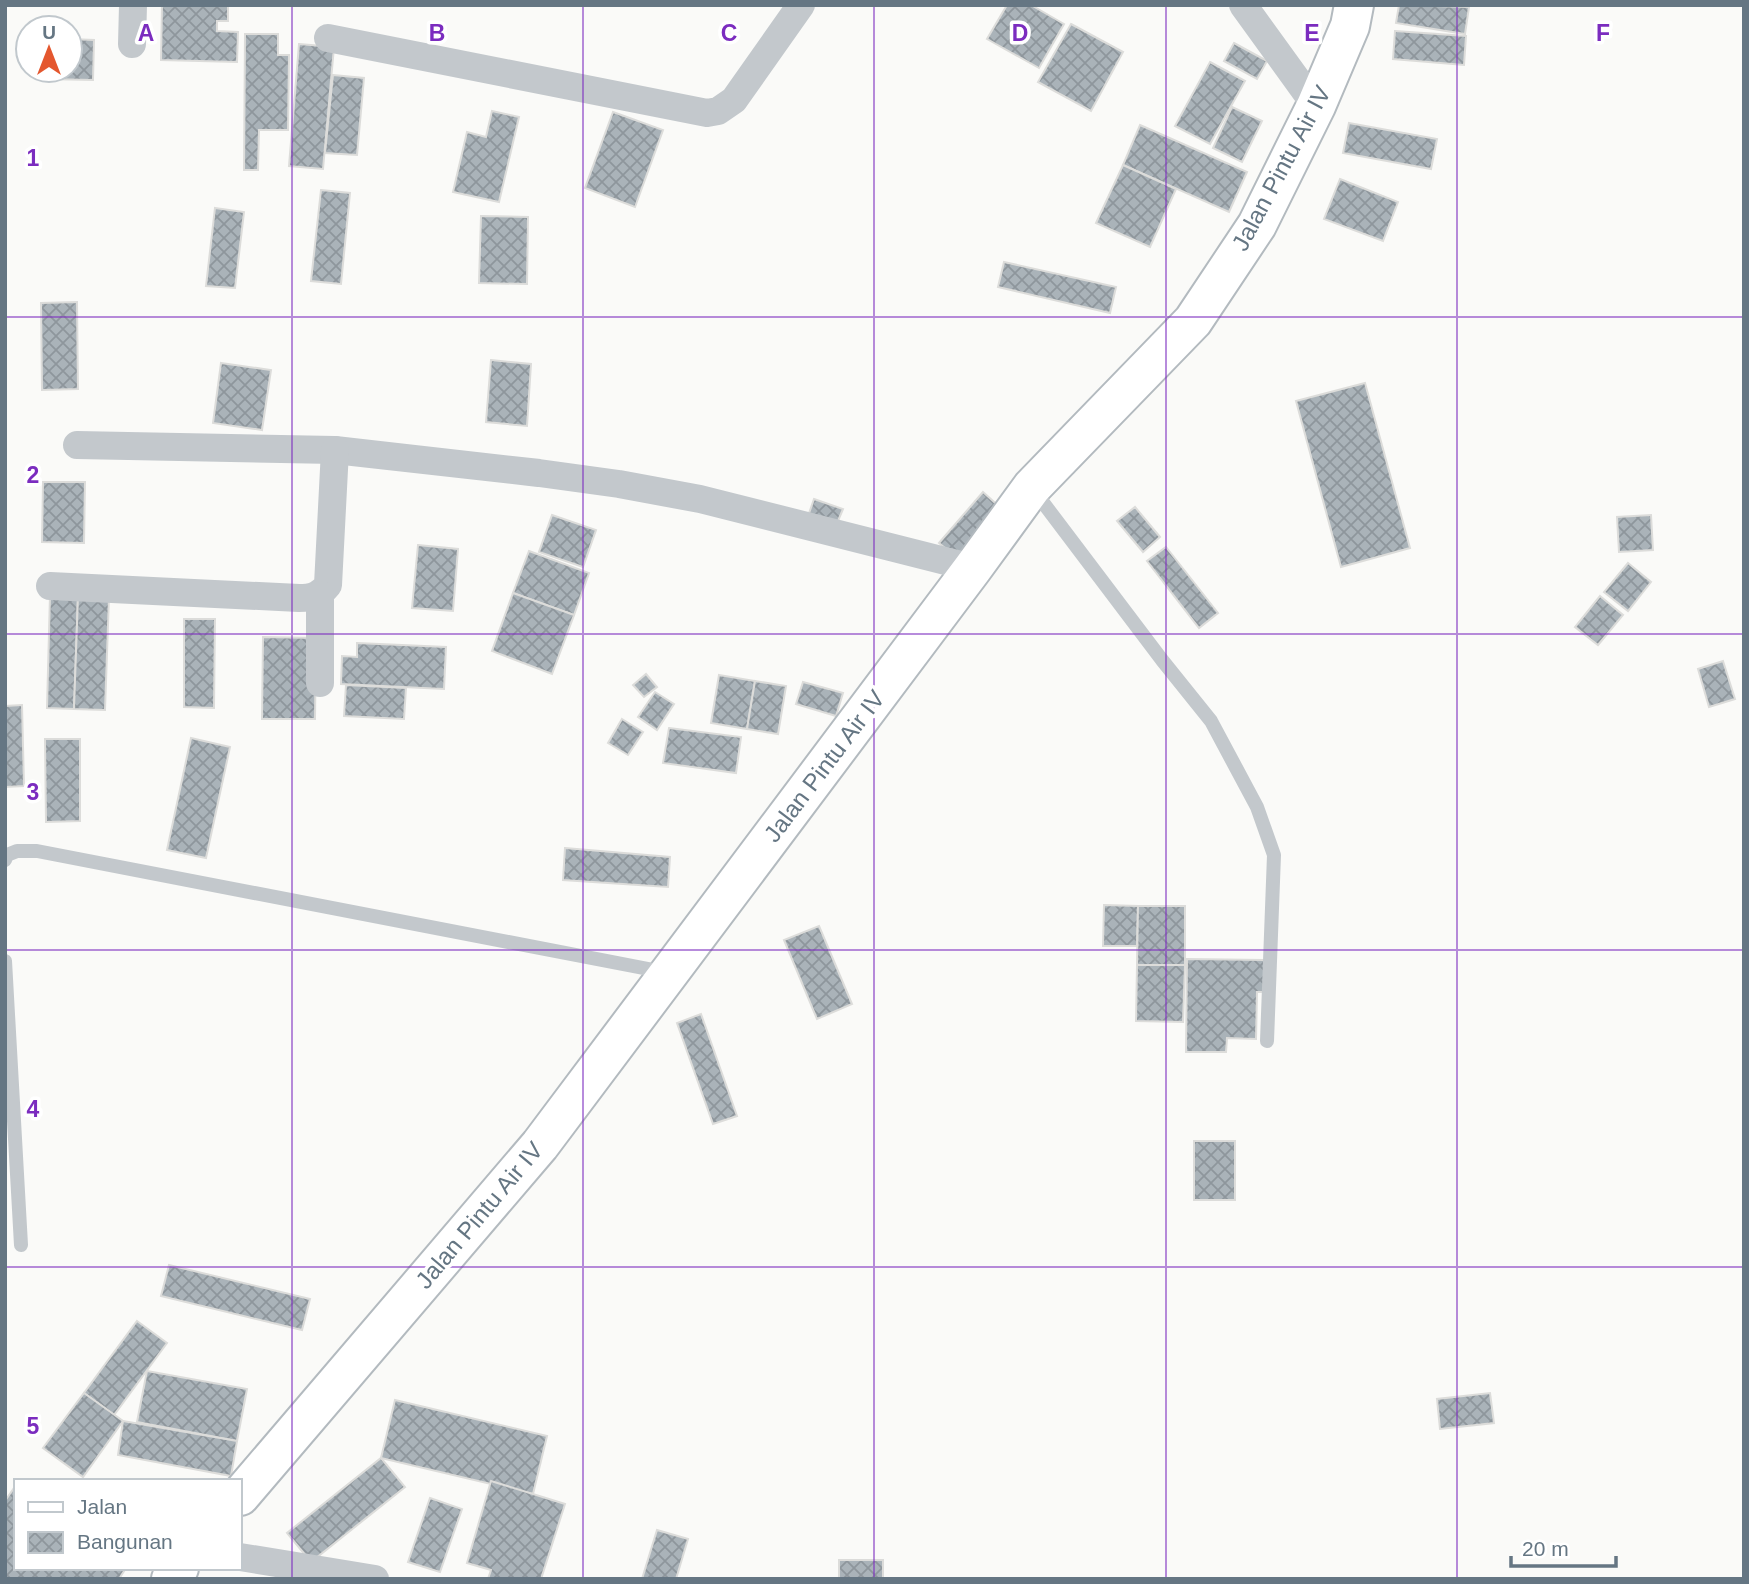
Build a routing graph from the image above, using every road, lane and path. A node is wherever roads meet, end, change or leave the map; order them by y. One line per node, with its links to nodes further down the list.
1 (133, 5): 6 (street)
2 (801, 5): 5 (street)
3 (1243, 5): 7 (street)
4 (1353, 5): 7 (main road, Jalan Pintu Air IV)
5 (328, 38)
6 (132, 44)
7 (1316, 106): 10 (main road, Jalan Pintu Air IV)
8 (77, 445): 9 (street)
9 (335, 450): 11 (street); 13 (street)
10 (1032, 486): 11 (main road, Jalan Pintu Air IV); 18 (lane)
11 (973, 568): 17 (main road, Jalan Pintu Air IV)
12 (50, 586): 13 (street)
13 (320, 594): 14 (street)
14 (320, 683)
15 (5, 860): 17 (lane)
16 (5, 961): 19 (lane)
17 (670, 973): 20 (main road, Jalan Pintu Air IV)
18 (1267, 1041)
19 (21, 1244)
20 (242, 1494)
21 (242, 1557): 22 (street)
22 (375, 1579)

